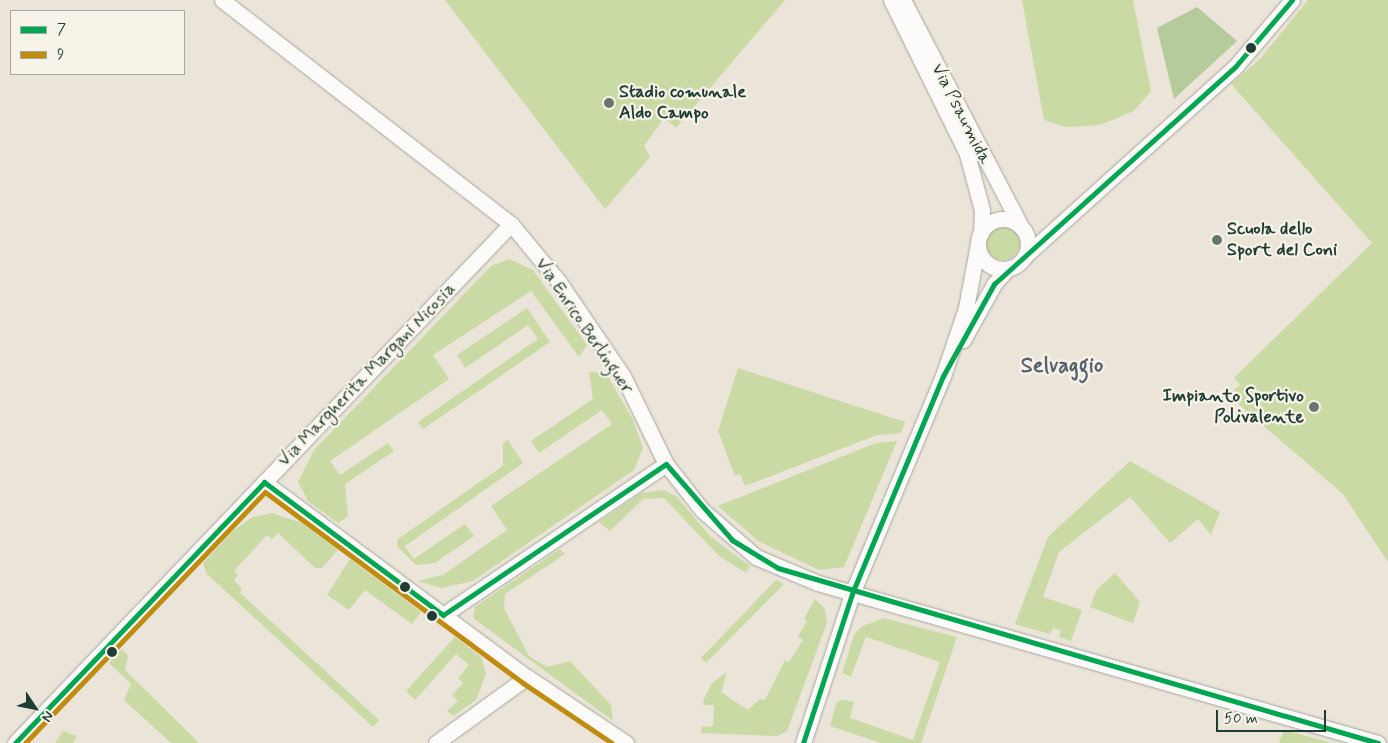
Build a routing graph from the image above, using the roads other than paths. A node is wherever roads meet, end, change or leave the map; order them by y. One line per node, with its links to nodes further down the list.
1 (222, 0): 5 (street, Via Enrico Berlinguer)
2 (891, 0): 7 (street, Via Psaumida)
3 (903, 0): 6 (street, Via Psaumida)
4 (1292, 0): 8 (street)
5 (511, 224): 11 (street, Via Enrico Berlinguer); 12 (street, Via Margherita Margani Nicosia)
6 (1021, 226): 7 (street); 8 (street)
7 (980, 238): 9 (street); 10 (street, Via Psaumida)
8 (1025, 256): 9 (street)
9 (1007, 269): 10 (street)
10 (943, 376): 13 (street)
11 (666, 464): 13 (street, Via Enrico Berlinguer); 14 (street)
12 (264, 482): 14 (street); 16 (street, Via Margherita Margani Nicosia)
13 (853, 591): 20 (street); 21 (street, Via Enrico Berlinguer)
14 (443, 615): 15 (street)
15 (527, 677): 18 (street); 19 (street)
16 (20, 738): 17 (street, Via Margherita Margani Nicosia)
17 (9, 743)
18 (436, 743)
19 (626, 743)
20 (803, 743)
21 (1378, 743)

